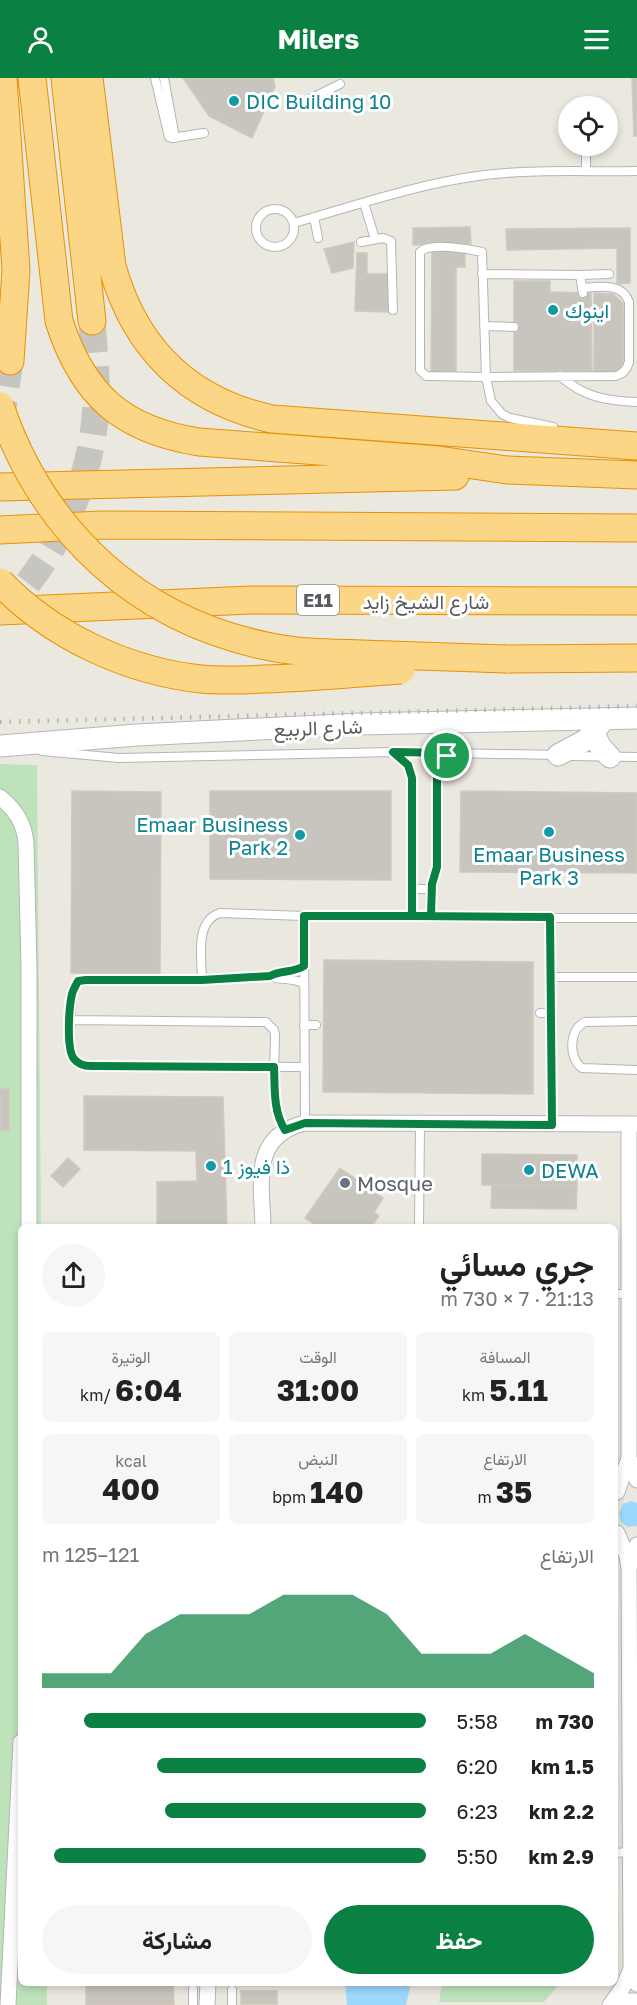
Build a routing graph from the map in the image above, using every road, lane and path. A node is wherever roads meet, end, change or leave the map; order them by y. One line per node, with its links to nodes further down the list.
1 (3, 78): 28 (highway)
2 (32, 78): 36 (highway)
3 (66, 78): 25 (highway)
4 (89, 78): 35 (highway)
5 (155, 78): 10 (lane)
6 (164, 78): 10 (lane)
7 (340, 84): 8 (lane)
8 (294, 107)
9 (204, 133): 10 (lane)
10 (175, 138)
11 (586, 156): 12 (lane)
12 (586, 171): 13 (lane); 15 (lane)
13 (634, 171): 14 (lane)
14 (637, 181)
15 (364, 203): 16 (lane); 19 (lane)
16 (314, 217): 17 (lane); 18 (lane)
17 (294, 223): 17 (lane)
18 (318, 238)
19 (375, 239): 20 (lane); 24 (lane)
20 (361, 242)
21 (482, 274): 23 (lane); 26 (lane); 30 (lane)
22 (609, 274): 23 (lane)
23 (580, 275): 29 (lane)
24 (393, 310)
25 (92, 321)
26 (484, 326): 27 (lane); 30 (lane)
27 (514, 327)
28 (10, 361)
29 (560, 376): 30 (lane); 31 (lane)
30 (486, 377): 33 (lane)
31 (637, 402)
32 (0, 406): 45 (highway, bridge)
33 (561, 429)
34 (583, 433): 35 (lane)
35 (637, 444)
36 (507, 470): 37 (highway); 38 (highway)
37 (637, 475)
38 (0, 487)
39 (637, 528): 40 (highway)
40 (0, 530)
41 (0, 582): 45 (highway, bridge)
42 (637, 601): 43 (highway, شارع الشيخ زايد / E11)
43 (0, 611)
44 (637, 658): 45 (highway)
45 (506, 659)
46 (637, 718): 47 (main road, شارع الربيع)
47 (599, 726): 48 (main road, شارع الربيع); 51 (main road); 52 (main road)
48 (1, 746): 49 (lane)
49 (393, 752): 50 (lane); 55 (lane)
50 (451, 753): 51 (lane); 56 (lane)
51 (558, 755): 52 (lane)
52 (610, 757): 53 (lane)
53 (637, 757)
54 (0, 797): 82 (street)
55 (412, 889): 56 (lane); 58 (lane)
56 (431, 890): 59 (lane)
57 (304, 916): 58 (lane); 62 (lane); 66 (lane)
58 (412, 916): 59 (lane)
59 (431, 916): 60 (lane)
60 (550, 917): 61 (lane); 65 (lane)
61 (637, 918)
62 (304, 966): 63 (lane); 67 (lane)
63 (270, 976): 66 (lane); 67 (lane)
64 (637, 976): 65 (lane)
65 (551, 977): 69 (lane)
66 (202, 980): 70 (lane)
67 (304, 984): 71 (lane)
68 (541, 1016): 69 (lane)
69 (551, 1016): 80 (lane)
70 (70, 1020): 74 (lane); 74 (lane)
71 (304, 1021): 73 (lane); 75 (lane)
72 (637, 1021): 76 (lane)
73 (315, 1022)
74 (274, 1067): 75 (lane); 81 (lane)
75 (305, 1067): 77 (lane)
76 (637, 1070)
77 (305, 1123): 79 (street); 81 (street)
78 (633, 1124): 80 (street); 85 (street)
79 (420, 1125): 80 (street); 84 (lane)
80 (552, 1125)
81 (285, 1130): 83 (street)
82 (29, 1224)
83 (263, 1224)
84 (418, 1224)
85 (622, 1294): 86 (street)
86 (628, 1458): 87 (street); 88 (street)
87 (637, 1480)
88 (618, 1487)
89 (637, 1489): 90 (street)
90 (618, 1492)
91 (618, 1533): 93 (street)
92 (618, 1536): 95 (street)
93 (637, 1537)
94 (637, 1545): 95 (street)
95 (629, 1568): 97 (street)
96 (18, 1808): 105 (street)
97 (623, 1853): 98 (street)
98 (631, 1969): 99 (street); 110 (street)
99 (637, 1984)
100 (208, 1986): 107 (street)
101 (217, 1986): 108 (street)
102 (193, 1989): 106 (lane)
103 (232, 1990): 109 (lane)
104 (637, 2001): 110 (street)
105 (9, 2005)
106 (193, 2005)
107 (207, 2005)
108 (216, 2005)
109 (232, 2005)
110 (611, 2005)

